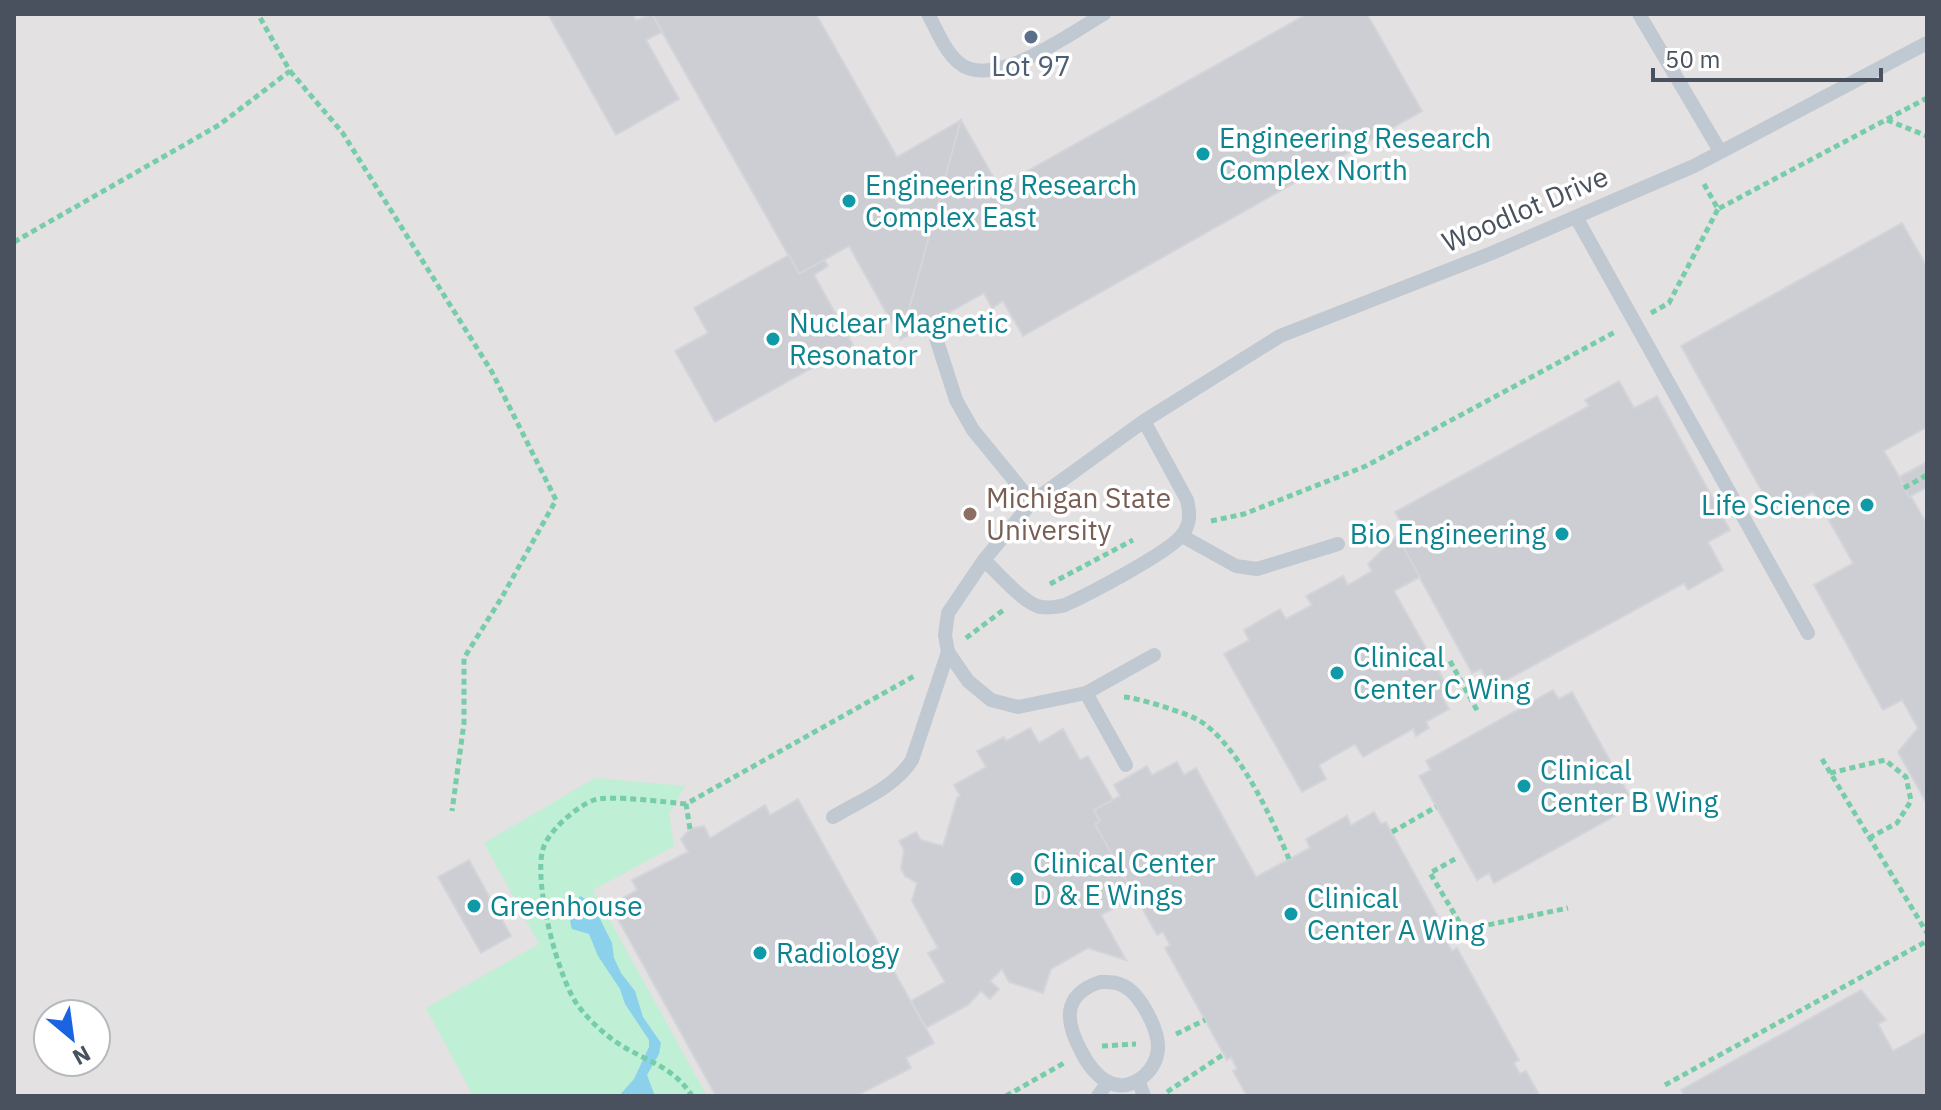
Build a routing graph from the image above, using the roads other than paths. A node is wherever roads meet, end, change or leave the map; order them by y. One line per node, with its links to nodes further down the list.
1 (928, 14): 2 (lane)
2 (1104, 14)
3 (1639, 14): 5 (lane)
4 (1927, 43): 5 (lane, Woodlot Drive)
5 (1720, 151): 6 (lane, Woodlot Drive)
6 (1576, 217): 8 (lane, Woodlot Drive); 13 (lane)
7 (936, 338): 9 (lane)
8 (1144, 421): 9 (lane, Woodlot Drive); 10 (lane)
9 (1032, 502): 12 (lane, Woodlot Drive)
10 (1182, 536): 11 (lane); 12 (lane)
11 (1338, 544)
12 (984, 560): 14 (lane, Woodlot Drive)
13 (1808, 633)
14 (948, 652): 16 (lane); 18 (lane, Woodlot Drive)
15 (1154, 655): 16 (lane)
16 (1086, 693): 17 (lane)
17 (1126, 765)
18 (833, 817)
19 (1138, 1080): 20 (lane); 20 (lane); 22 (lane)
20 (1108, 1082): 21 (lane)
21 (1098, 1096)
22 (1144, 1096)

